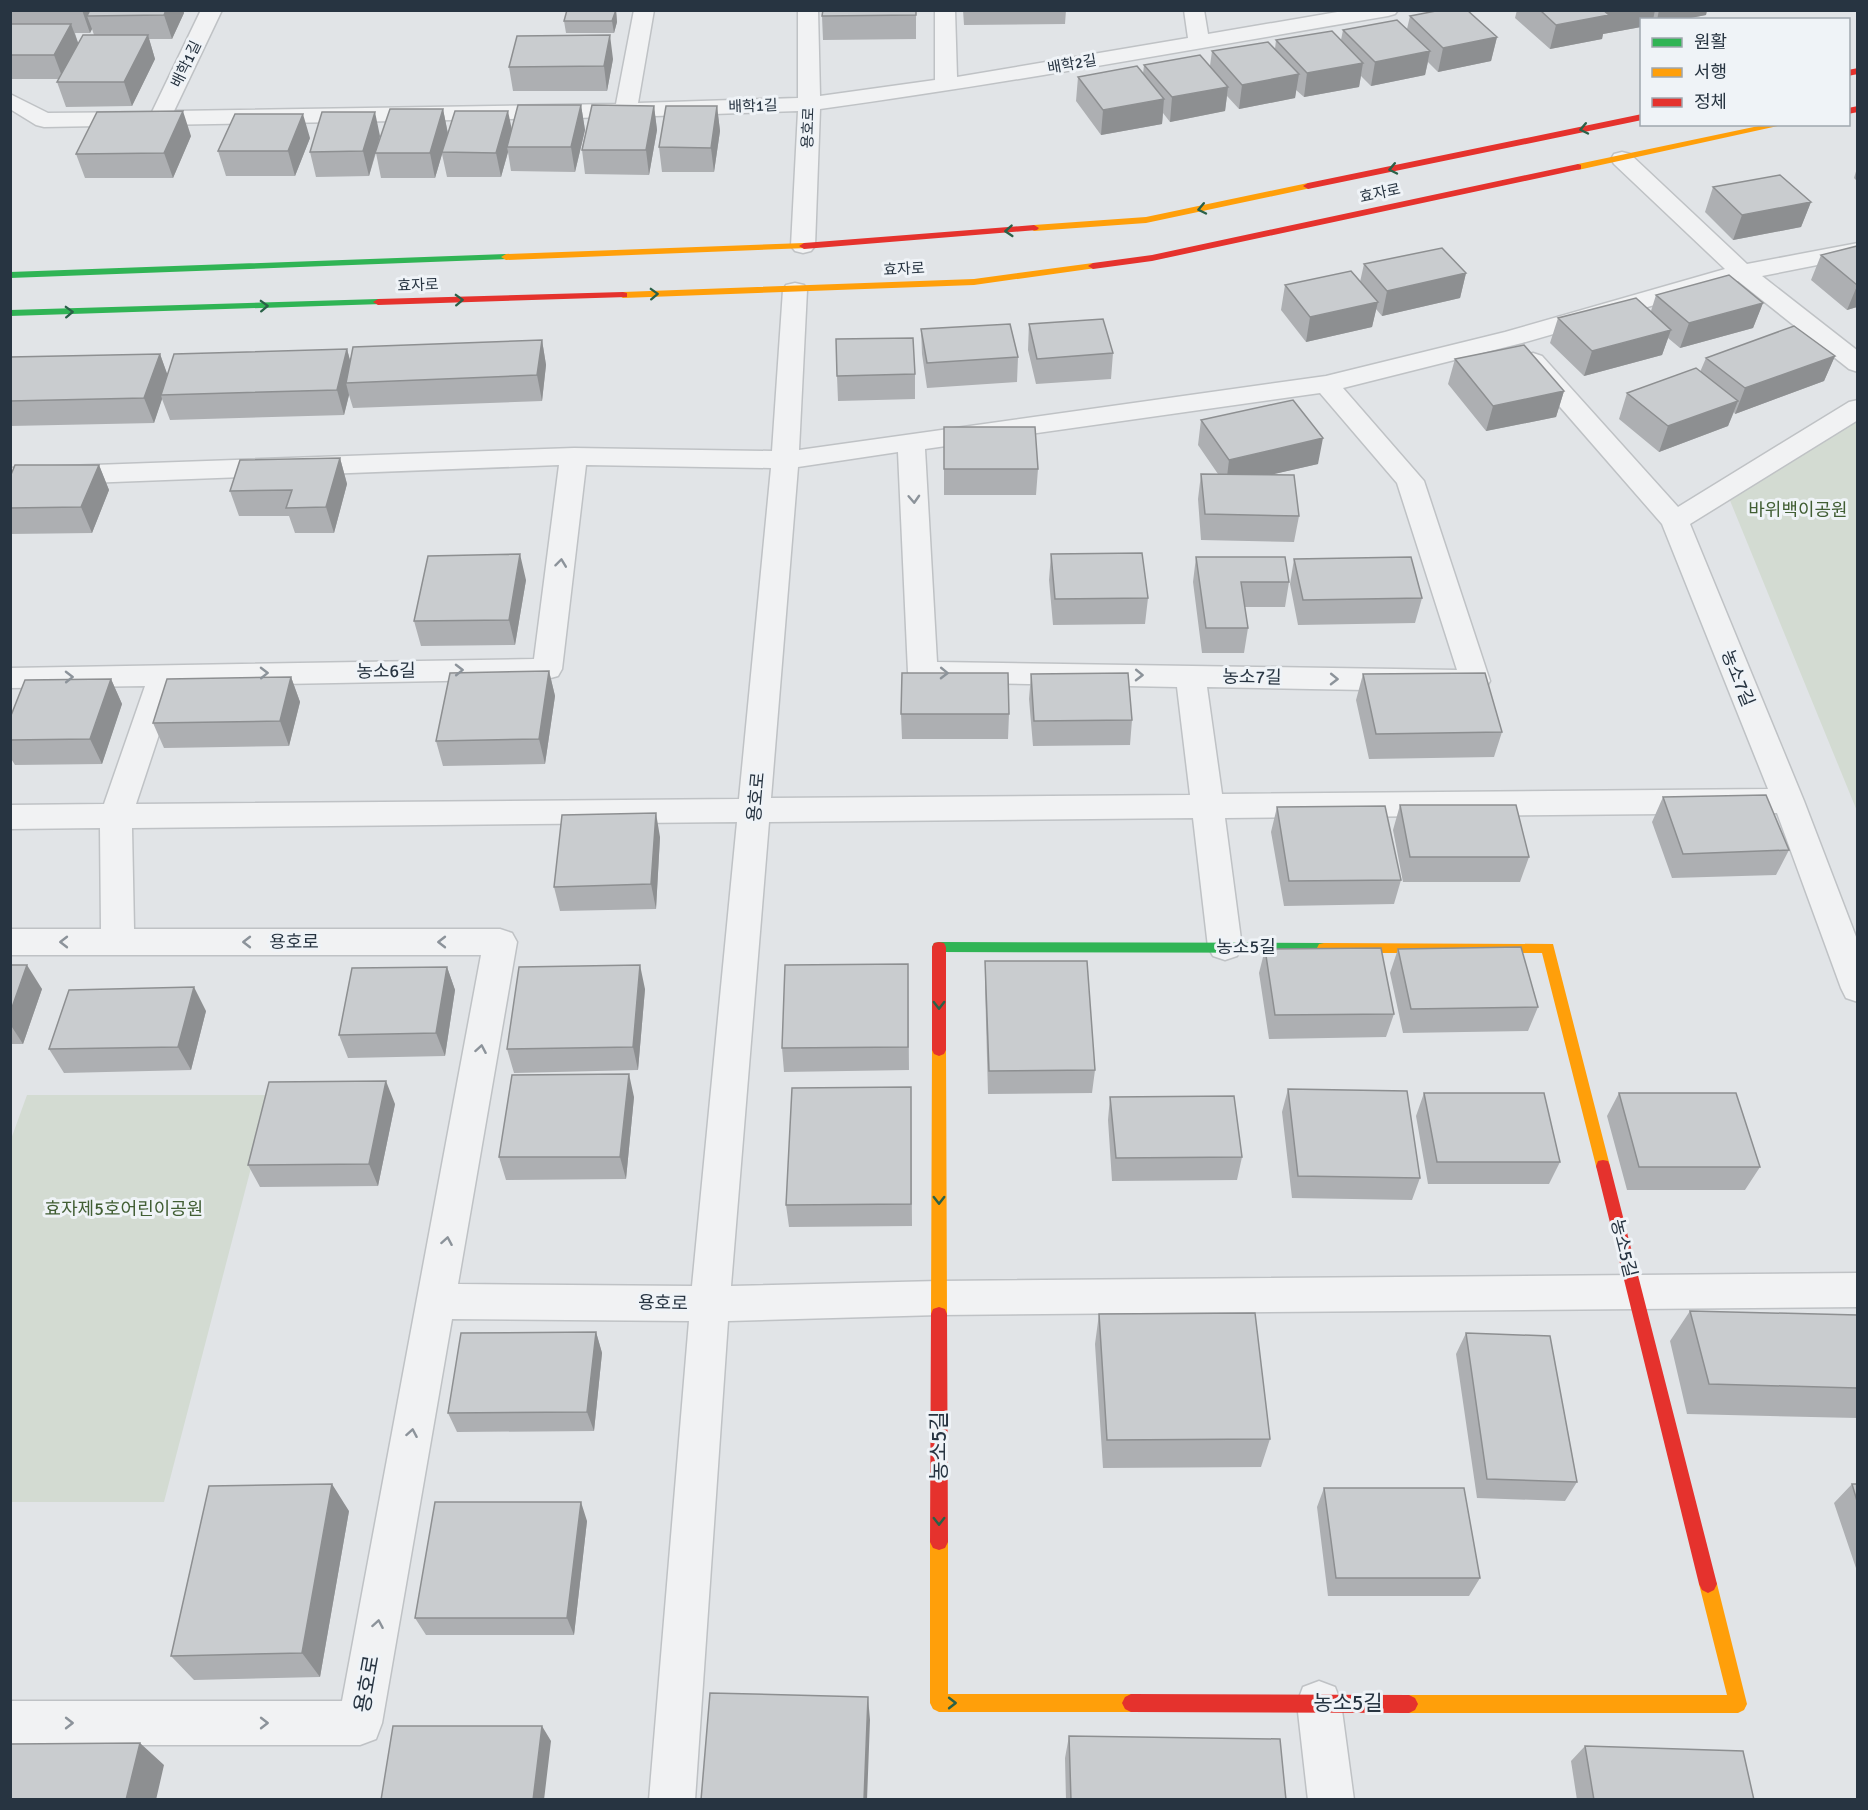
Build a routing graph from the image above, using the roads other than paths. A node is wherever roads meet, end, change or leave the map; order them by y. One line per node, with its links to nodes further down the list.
1 (212, 10): 13 (street, 배학1길)
2 (644, 10): 11 (street)
3 (808, 10): 10 (street, 용호로)
4 (945, 10): 8 (street)
5 (1194, 10): 7 (street)
6 (1388, 10): 7 (street, 배학2길)
7 (1199, 42): 8 (street, 배학2길)
8 (946, 85): 10 (street, 배학2길)
9 (10, 100): 13 (street, 배학1길)
10 (809, 104): 11 (street, 배학1길); 16 (street, 용호로)
11 (626, 110): 13 (street, 배학1길)
12 (1640, 117): 16 (street, 효자로, one-way to 16)
13 (160, 118)
14 (1774, 126): 15 (street, 효자로)
15 (1622, 159): 18 (street); 20 (street, 효자로)
16 (803, 246): 19 (street, 효자로)
17 (1857, 250): 18 (street)
18 (1742, 272): 22 (street); 23 (street)
19 (10, 275)
20 (795, 290): 21 (street, 효자로, one-way to 20); 28 (street, 용호로)
21 (10, 313)
22 (1513, 338): 24 (street); 30 (street, 농소7길)
23 (1857, 364)
24 (1326, 384): 26 (street); 32 (street, 농소7길, one-way to 24)
25 (1857, 408): 30 (street)
26 (911, 441): 28 (street); 32 (street, 농소7길, one-way to 32)
27 (574, 456): 28 (street); 29 (street); 31 (street, 농소6길, one-way to 27)
28 (785, 460): 36 (street, 용호로)
29 (10, 477)
30 (1675, 521): 34 (street, 농소7길)
31 (164, 675): 33 (street, 농소6길, one-way to 31); 37 (street)
32 (1191, 676): 35 (street)
33 (10, 678)
34 (1788, 801): 35 (street); 42 (street, 농소7길)
35 (1207, 807): 36 (street); 41 (street)
36 (755, 809): 37 (street); 47 (street, 용호로)
37 (116, 816): 38 (street); 40 (street)
38 (10, 817)
39 (10, 942): 40 (street, one-way to 39)
40 (118, 942): 46 (street, 용호로, one-way to 40)
41 (1225, 947): 44 (street, 농소5길); 45 (street, 농소5길, one-way to 45)
42 (1857, 988)
43 (1857, 1290): 44 (street, 농소5길)
44 (1635, 1292): 45 (street, 농소5길); 48 (street, 농소5길)
45 (939, 1298): 47 (street, 농소5길); 48 (street, 농소5길, one-way to 48)
46 (436, 1301): 47 (street, 용호로); 49 (street, 용호로, one-way to 46)
47 (711, 1304): 50 (street, 용호로)
48 (1319, 1703): 51 (street)
49 (10, 1723)
50 (672, 1800)
51 (1331, 1800)

